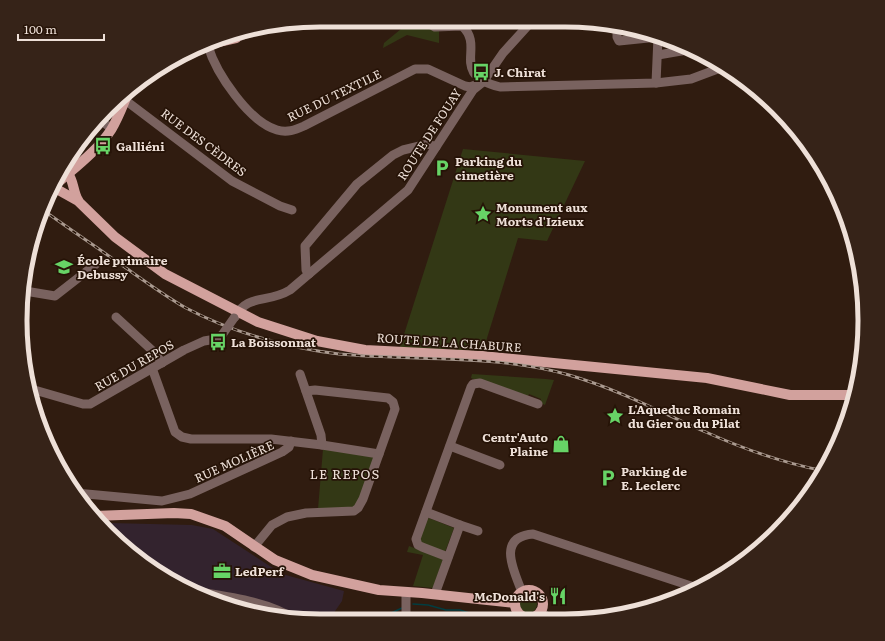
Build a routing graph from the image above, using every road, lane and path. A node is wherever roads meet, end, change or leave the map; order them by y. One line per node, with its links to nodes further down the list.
1 (462, 27): 10 (street)
2 (527, 27): 10 (street, ROUTE DE FOUAY)
3 (617, 32): 4 (street)
4 (645, 39)
5 (658, 43): 8 (street)
6 (209, 49): 10 (street, RUE DU TEXTILE)
7 (681, 51): 8 (street)
8 (658, 55): 11 (street)
9 (717, 69): 11 (street)
10 (483, 82): 11 (street); 16 (street, ROUTE DE FOUAY)
11 (656, 83)
12 (129, 98): 21 (street, RUE DES CÈDRES)
13 (123, 104): 15 (main road)
14 (104, 123): 15 (street)
15 (112, 129): 17 (main road)
16 (436, 146): 23 (street, ROUTE DE FOUAY); 23 (street)
17 (68, 174): 18 (main road); 20 (main road, ROUTE DE LA CHABURE)
18 (64, 177)
19 (57, 191): 20 (main road, ROUTE DE LA CHABURE)
20 (81, 203): 25 (main road, ROUTE DE LA CHABURE)
21 (292, 210)
22 (96, 264): 24 (street)
23 (309, 274): 25 (street, ROUTE DE FOUAY)
24 (29, 292)
25 (235, 315): 27 (street, RUE DU REPOS, bridge); 32 (main road, ROUTE DE LA CHABURE)
26 (116, 317): 27 (street)
27 (162, 363): 28 (street, RUE DU REPOS)
28 (152, 368): 30 (street, RUE DU REPOS); 34 (street)
29 (300, 374): 31 (street)
30 (36, 391)
31 (306, 391): 35 (street); 37 (street)
32 (848, 395)
33 (538, 404): 36 (street)
34 (291, 441): 35 (street); 39 (street, RUE MOLIÈRE)
35 (322, 445): 37 (street)
36 (450, 446): 38 (street); 40 (street)
37 (379, 454): 44 (street)
38 (500, 465)
39 (84, 494)
40 (426, 512): 42 (street); 45 (street)
41 (102, 516): 44 (main road)
42 (460, 525): 43 (street); 45 (street)
43 (478, 531)
44 (254, 547): 47 (main road)
45 (448, 557): 49 (street)
46 (690, 586): 48 (street)
47 (406, 592): 49 (main road); 54 (street)
48 (522, 592): 51 (main road); 53 (main road)
49 (435, 594): 51 (main road)
50 (225, 598): 52 (street)
51 (515, 603): 55 (main road)
52 (278, 610)
53 (540, 611): 56 (main road); 57 (street)
54 (406, 614)
55 (522, 614)
56 (536, 614)
57 (544, 614)

